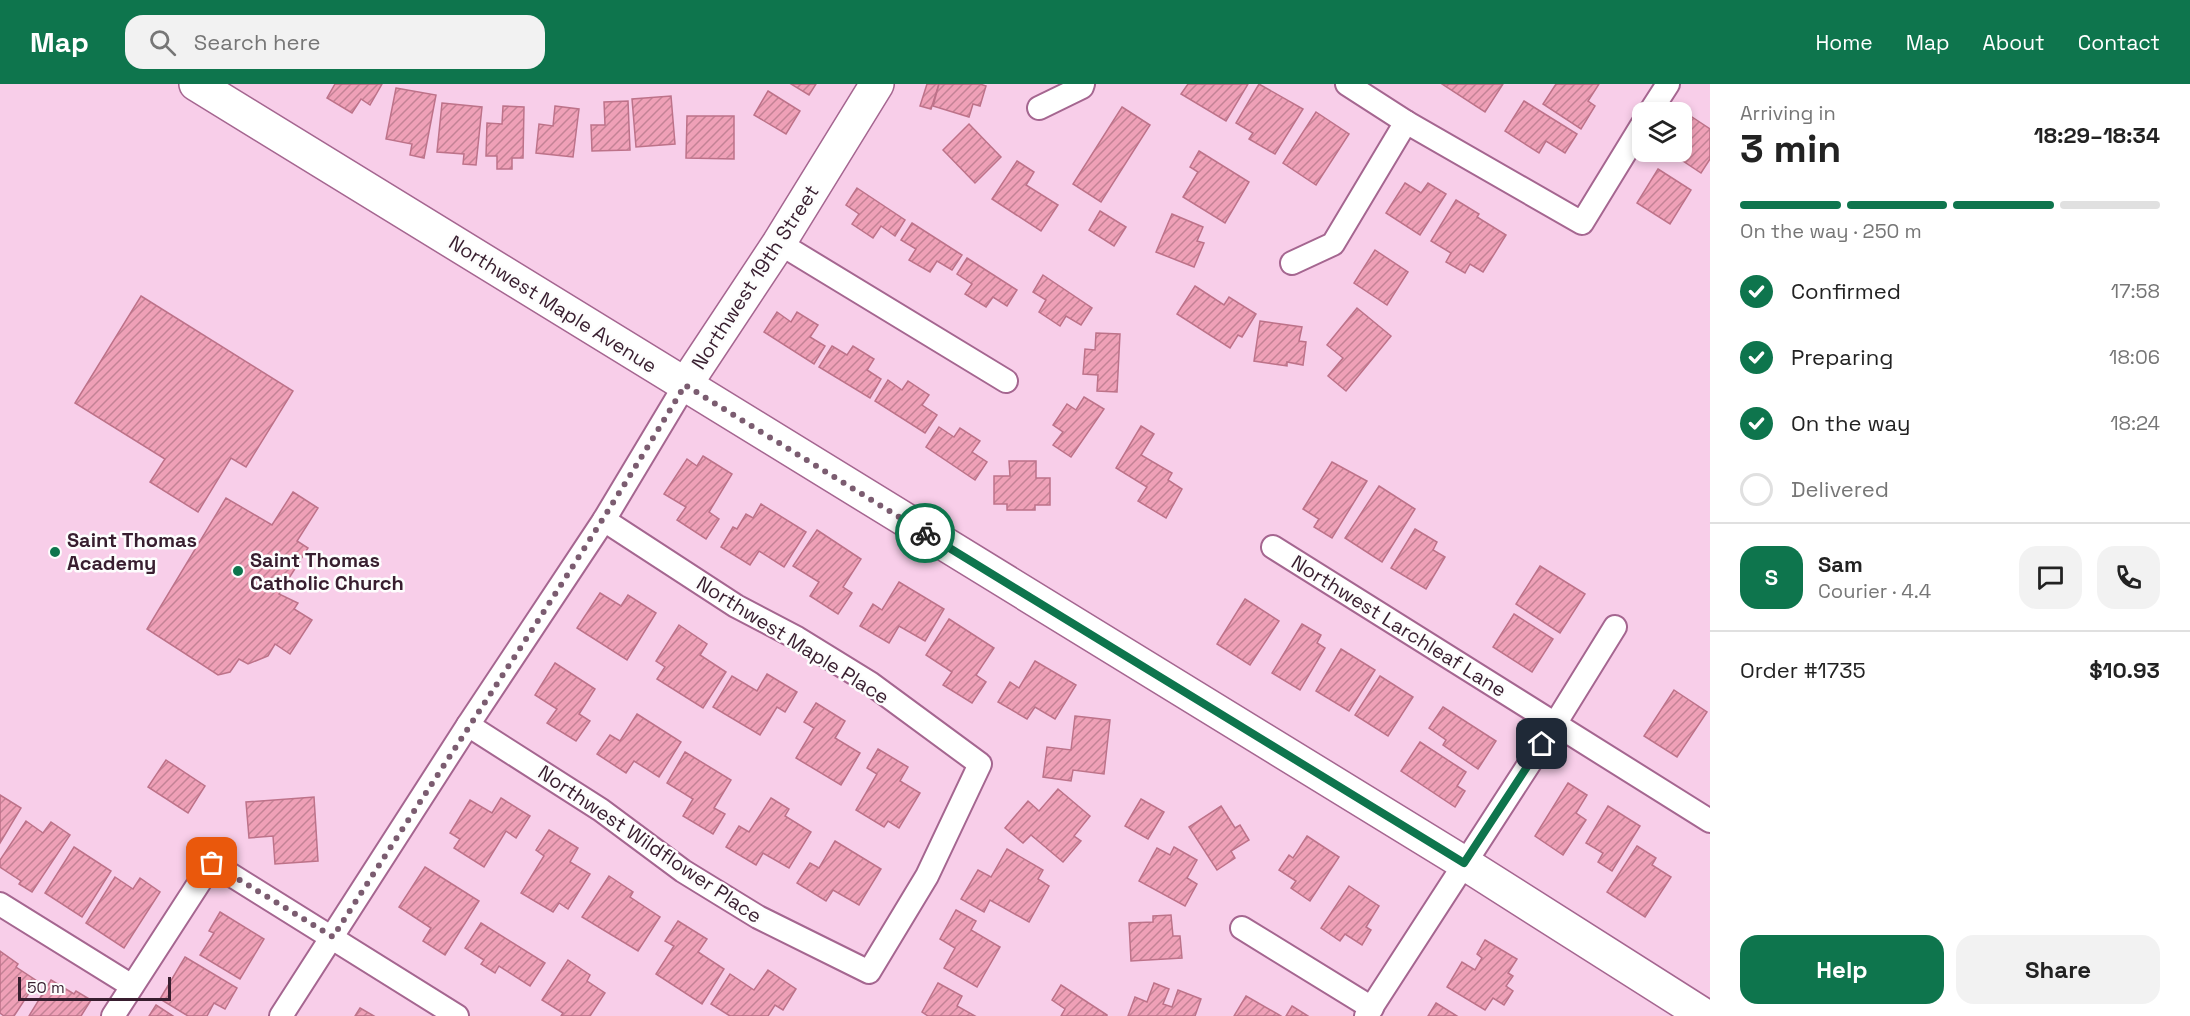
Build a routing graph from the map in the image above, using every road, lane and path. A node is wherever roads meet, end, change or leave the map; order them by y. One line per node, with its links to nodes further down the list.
1 (196, 84): 13 (street, Northwest Maple Avenue)
2 (877, 84): 10 (street, Northwest 19th Street)
3 (1083, 84): 7 (street)
4 (1347, 84): 8 (street)
5 (1668, 84): 6 (street)
6 (1656, 102)
7 (1039, 108)
8 (1406, 122): 9 (street); 11 (street)
9 (1632, 141)
10 (779, 243): 12 (street); 13 (street, Northwest 19th Street)
11 (1293, 263)
12 (1006, 381)
13 (685, 385): 14 (street, Northwest 19th Street); 20 (street, Northwest Maple Avenue)
14 (604, 520): 18 (street, Northwest 19th Street); 24 (street, Northwest Maple Place)
15 (1273, 548): 17 (street, Northwest Larchleaf Lane)
16 (1615, 627): 17 (street)
17 (1555, 723): 19 (street, Northwest Larchleaf Lane); 20 (street)
18 (468, 725): 23 (street, Northwest 19th Street); 24 (street, Northwest Wildflower Place)
19 (1710, 820)
20 (1464, 863): 26 (street); 30 (street, Northwest Maple Avenue)
21 (0, 904): 25 (street)
22 (1242, 928): 26 (street)
23 (333, 937): 25 (street); 28 (street, Northwest 19th Street); 29 (street)
24 (869, 972)
25 (132, 986): 27 (street)
26 (1369, 1012)
27 (113, 1016)
28 (282, 1016)
29 (457, 1016)
30 (1705, 1016)

